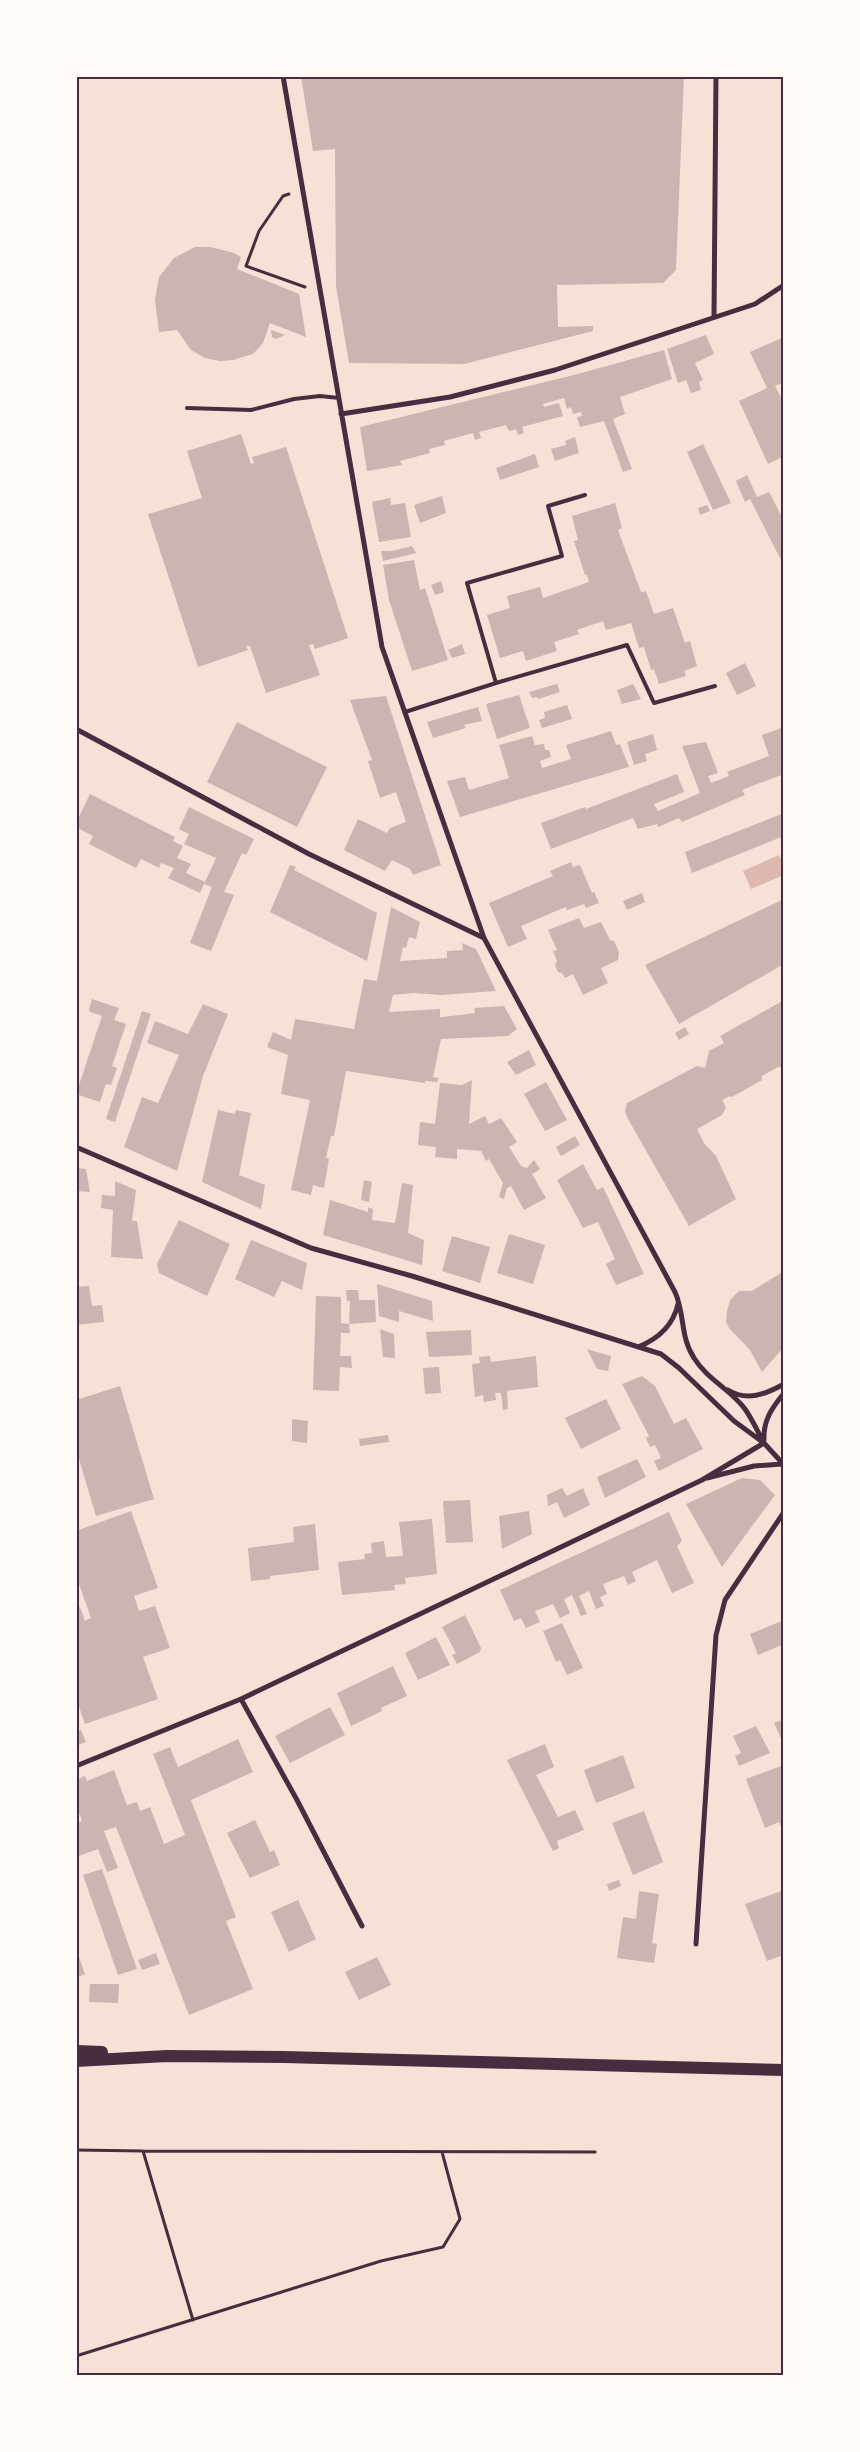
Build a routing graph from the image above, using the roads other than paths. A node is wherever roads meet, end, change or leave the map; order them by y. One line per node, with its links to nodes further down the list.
1 (282, 76): 5 (street)
2 (716, 76): 4 (street)
3 (784, 285): 4 (street)
4 (714, 317): 7 (street)
5 (338, 398): 6 (lane); 7 (street)
6 (187, 408)
7 (341, 414): 11 (street)
8 (585, 495): 9 (lane)
9 (496, 683): 10 (lane); 11 (lane)
10 (715, 686)
11 (405, 712): 13 (street)
12 (76, 729): 13 (street)
13 (484, 938): 15 (street)
14 (76, 1148): 16 (street)
15 (679, 1299): 16 (street); 17 (street)
16 (638, 1347): 20 (street)
17 (703, 1371): 18 (street); 20 (street)
18 (784, 1384)
19 (784, 1393): 20 (street)
20 (764, 1443): 21 (street); 22 (street)
21 (783, 1464): 22 (street)
22 (702, 1480): 24 (street)
23 (784, 1512): 27 (street)
24 (241, 1699): 25 (street); 26 (street)
25 (76, 1766)
26 (362, 1926)
27 (696, 1944)
28 (76, 2051): 29 (main road)
29 (167, 2056): 30 (main road); 31 (main road)
30 (76, 2061)
31 (784, 2070)

